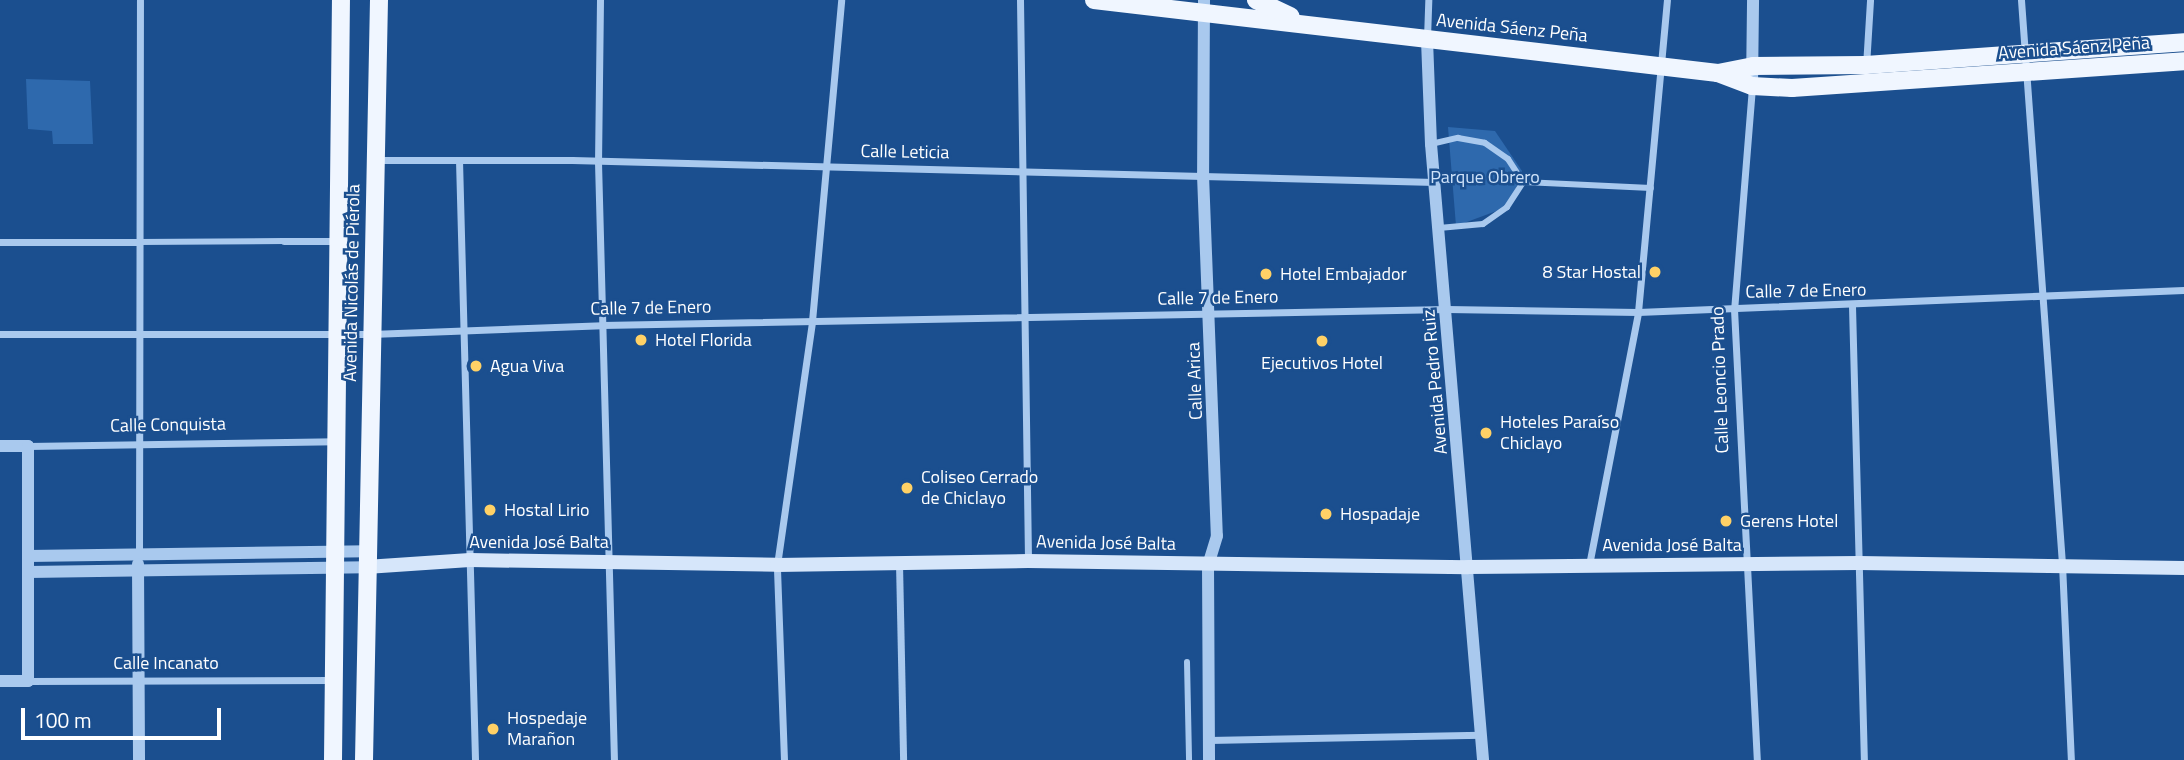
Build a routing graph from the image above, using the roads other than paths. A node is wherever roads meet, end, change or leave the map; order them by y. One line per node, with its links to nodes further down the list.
1 (140, 0): 38 (street)
2 (341, 0): 36 (main road, Avenida Nicolás de Piérola)
3 (379, 0): 26 (main road, Avenida Nicolás de Piérola)
4 (600, 0): 28 (street)
5 (841, 0): 29 (street)
6 (1020, 0): 30 (street)
7 (1094, 0): 14 (main road, Avenida Sáenz Peña)
8 (1256, 0): 15 (main road)
9 (1428, 0): 16 (street, Avenida Pedro Ruiz)
10 (1667, 0): 20 (street)
11 (1753, 0): 21 (street, Calle Leoncio Prado)
12 (1870, 0): 23 (street)
13 (2021, 0): 19 (street)
14 (1204, 6): 15 (main road, Avenida Sáenz Peña); 31 (street, Calle Arica)
15 (1303, 22): 16 (main road, Avenida Sáenz Peña)
16 (1427, 40): 20 (main road, Avenida Sáenz Peña); 25 (street, Avenida Pedro Ruiz)
17 (2184, 42): 19 (main road, Avenida Sáenz Peña)
18 (2184, 61): 19 (main road, Avenida Sáenz Peña)
19 (2024, 63): 23 (main road, Avenida Sáenz Peña); 41 (street)
20 (1662, 66): 22 (main road, Avenida Sáenz Peña); 34 (street)
21 (1753, 66): 22 (main road, Avenida Sáenz Peña); 23 (main road, Avenida Sáenz Peña); 24 (street, Calle Leoncio Prado)
22 (1718, 73): 24 (main road, Avenida Sáenz Peña)
23 (1866, 74): 24 (main road, Avenida Sáenz Peña)
24 (1752, 86): 44 (street, Calle Leoncio Prado)
25 (1431, 144): 32 (street, Avenida Pedro Ruiz); 33 (street)
26 (375, 160): 27 (street, Calle Leticia); 54 (main road, Avenida Nicolás de Piérola)
27 (458, 160): 28 (street, Calle Leticia); 50 (street)
28 (598, 162): 29 (street, Calle Leticia); 49 (street)
29 (825, 166): 30 (street, Calle Leticia); 48 (street)
30 (1024, 171): 31 (street, Calle Leticia); 47 (street)
31 (1203, 175): 32 (street, Calle Leticia); 46 (street, Calle Arica)
32 (1435, 182): 35 (street, Avenida Pedro Ruiz)
33 (1523, 182): 34 (street); 35 (street)
34 (1651, 188): 45 (street)
35 (1439, 228): 43 (street, Avenida Pedro Ruiz)
36 (338, 241): 39 (street); 52 (main road, Avenida Nicolás de Piérola)
37 (0, 242): 38 (street)
38 (138, 242): 39 (street); 51 (street)
39 (284, 242)
40 (2184, 290): 41 (street, Calle 7 de Enero)
41 (2041, 297): 42 (street, Calle 7 de Enero); 69 (street)
42 (1852, 306): 44 (street, Calle 7 de Enero); 66 (street)
43 (1447, 309): 45 (street, Calle 7 de Enero); 46 (street, Calle 7 de Enero); 73 (street, Avenida Pedro Ruiz)
44 (1734, 309): 45 (street, Calle 7 de Enero); 68 (street, Calle Leoncio Prado)
45 (1638, 312): 72 (street)
46 (1210, 314): 47 (street, Calle 7 de Enero); 71 (street, Calle Arica)
47 (1024, 317): 48 (street, Calle 7 de Enero); 65 (street)
48 (812, 321): 49 (street, Calle 7 de Enero); 70 (street)
49 (602, 325): 50 (street, Calle 7 de Enero); 64 (street)
50 (465, 328): 54 (street, Calle 7 de Enero); 63 (street)
51 (138, 331): 52 (street, Calle 7 de Enero); 53 (street, Calle 7 de Enero); 56 (street)
52 (337, 332): 54 (street, Calle 7 de Enero); 55 (main road, Avenida Nicolás de Piérola)
53 (0, 334)
54 (371, 334): 62 (main road, Avenida Nicolás de Piérola)
55 (336, 441): 56 (street, Calle Conquista); 61 (main road, Avenida Nicolás de Piérola)
56 (138, 442): 58 (street, Calle Conquista); 60 (street)
57 (0, 446): 58 (street, Calle Conquista)
58 (28, 446): 59 (street)
59 (28, 556): 60 (street, Avenida José Balta); 75 (street)
60 (139, 557): 61 (street, Avenida José Balta); 76 (street)
61 (334, 559): 62 (street, Avenida José Balta); 76 (street, Avenida José Balta); 78 (main road, Avenida Nicolás de Piérola)
62 (367, 559): 63 (main road, Avenida José Balta); 86 (main road, Avenida Nicolás de Piérola)
63 (470, 560): 64 (main road, Avenida José Balta); 87 (street)
64 (605, 561): 70 (main road, Avenida José Balta); 88 (street)
65 (1028, 561): 67 (main road, Avenida José Balta); 71 (main road, Avenida José Balta)
66 (1859, 562): 68 (main road, Avenida José Balta); 69 (main road, Avenida José Balta); 95 (street)
67 (899, 563): 70 (main road, Avenida José Balta); 90 (street)
68 (1745, 563): 72 (main road, Avenida José Balta); 94 (street, Calle Leoncio Prado)
69 (2062, 564): 74 (main road, Avenida José Balta); 96 (street)
70 (777, 565): 89 (street)
71 (1209, 565): 73 (main road, Avenida José Balta); 83 (street, Calle Arica)
72 (1589, 565): 73 (main road, Avenida José Balta)
73 (1468, 567): 82 (street, Avenida Pedro Ruiz)
74 (2184, 568)
75 (28, 572): 76 (street, Avenida José Balta); 80 (street)
76 (138, 572): 81 (street)
77 (1187, 662): 91 (street)
78 (333, 680): 81 (street, Calle Incanato); 85 (main road, Avenida Nicolás de Piérola)
79 (0, 681): 80 (street, Calle Incanato)
80 (28, 681): 81 (street, Calle Incanato)
81 (139, 681): 84 (street)
82 (1481, 735): 83 (street); 93 (street, Avenida Pedro Ruiz)
83 (1209, 740): 92 (street, Calle Arica)
84 (139, 760)
85 (333, 760)
86 (364, 760)
87 (475, 760)
88 (614, 760)
89 (784, 760)
90 (903, 760)
91 (1189, 760)
92 (1209, 760)
93 (1483, 760)
94 (1757, 760)
95 (1864, 760)
96 (2071, 760)

